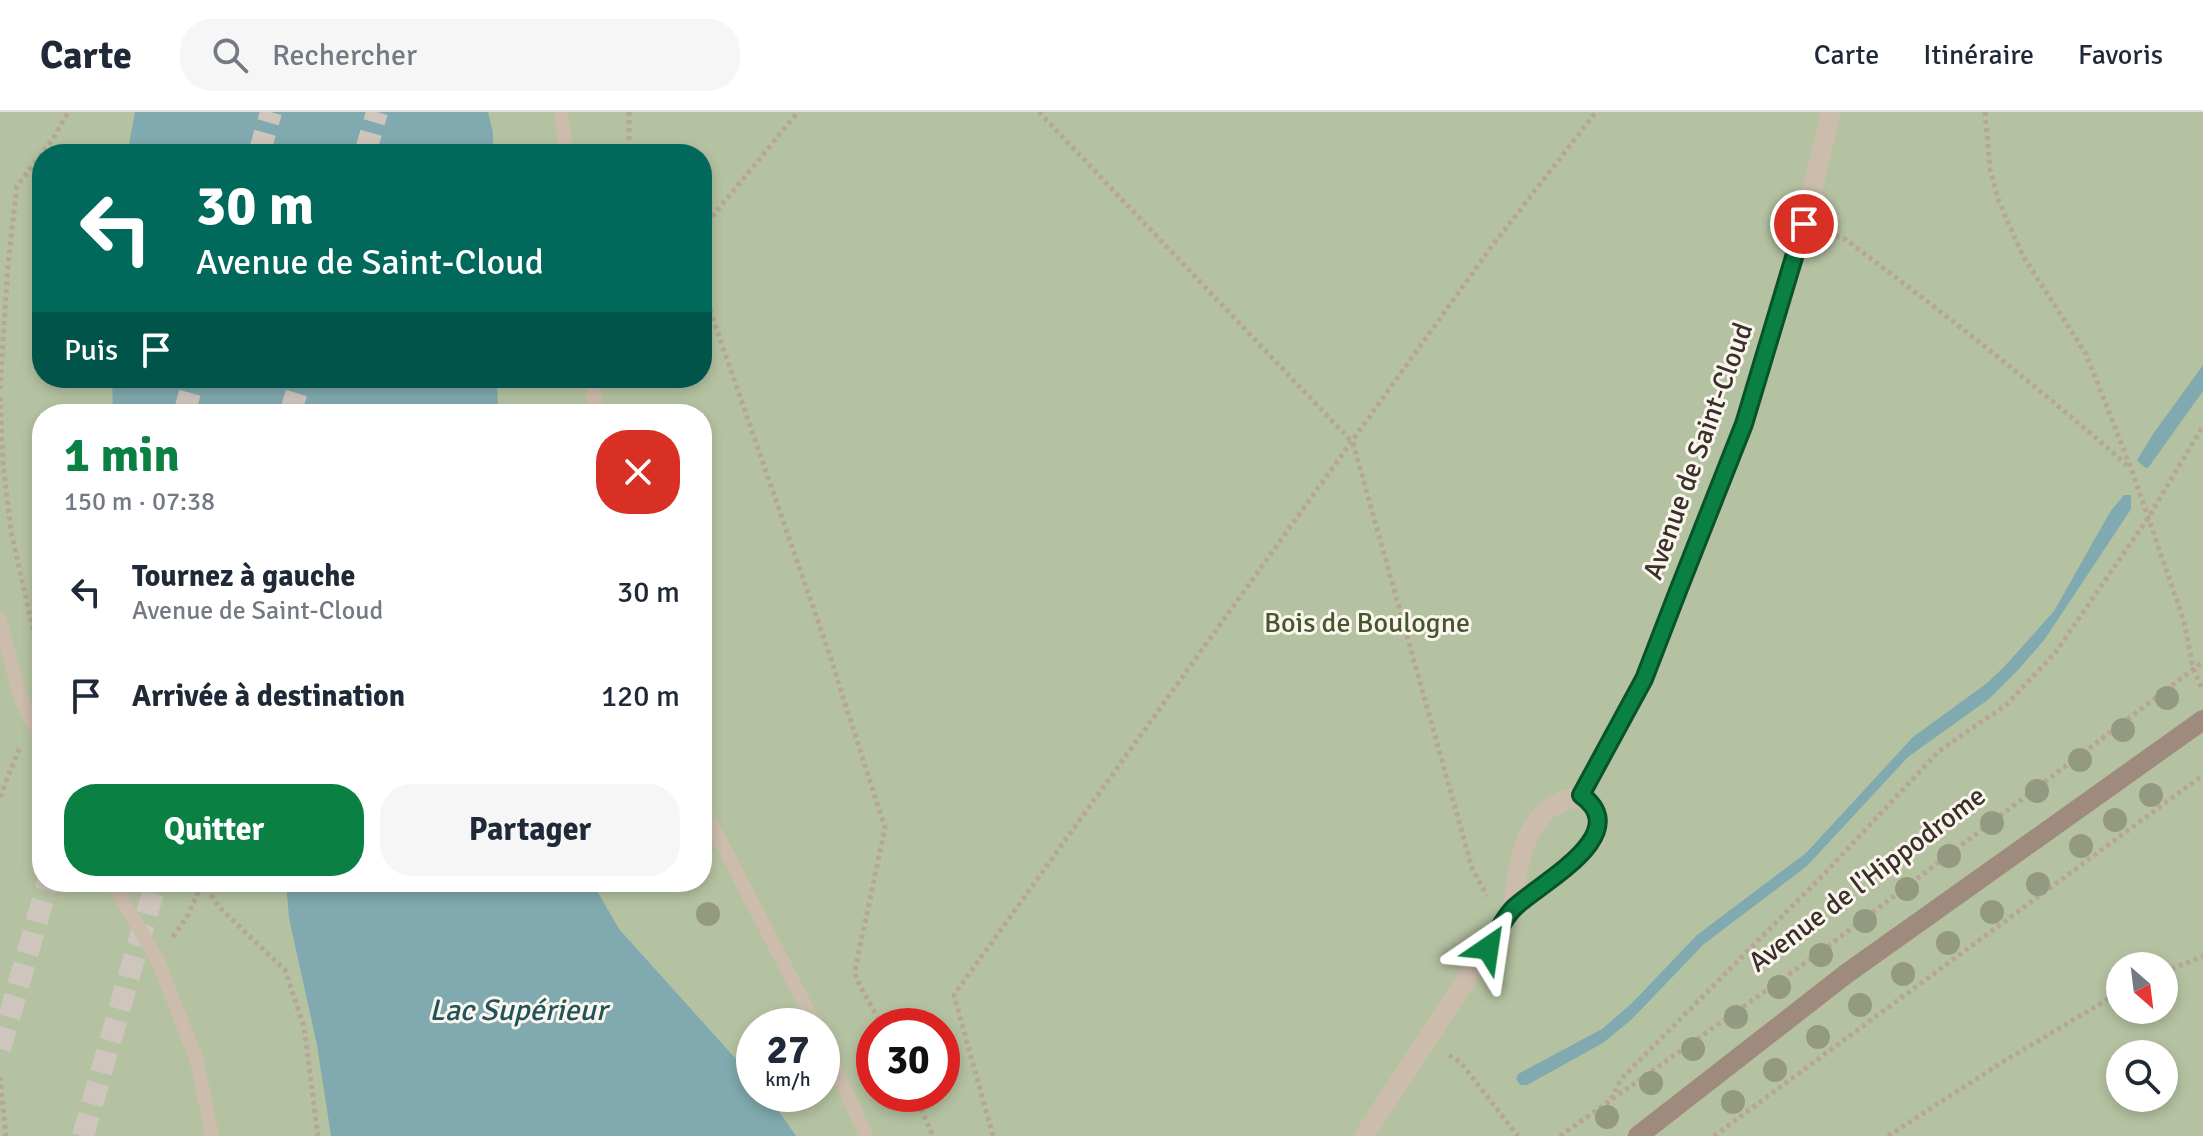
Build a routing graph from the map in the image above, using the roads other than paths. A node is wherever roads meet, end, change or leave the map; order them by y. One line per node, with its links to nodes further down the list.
1 (561, 112): 3 (lane)
2 (1831, 112): 7 (street, Avenue de Saint-Cloud)
3 (565, 144)
4 (0, 620): 6 (lane)
5 (2203, 720): 16 (main road)
6 (32, 721)
7 (1581, 795): 10 (street); 10 (street)
8 (712, 824): 11 (lane)
9 (118, 892): 13 (lane)
10 (1508, 917): 15 (street)
11 (807, 1008)
12 (840, 1079): 14 (lane)
13 (212, 1136)
14 (866, 1136)
15 (1364, 1136)
16 (1638, 1136)

